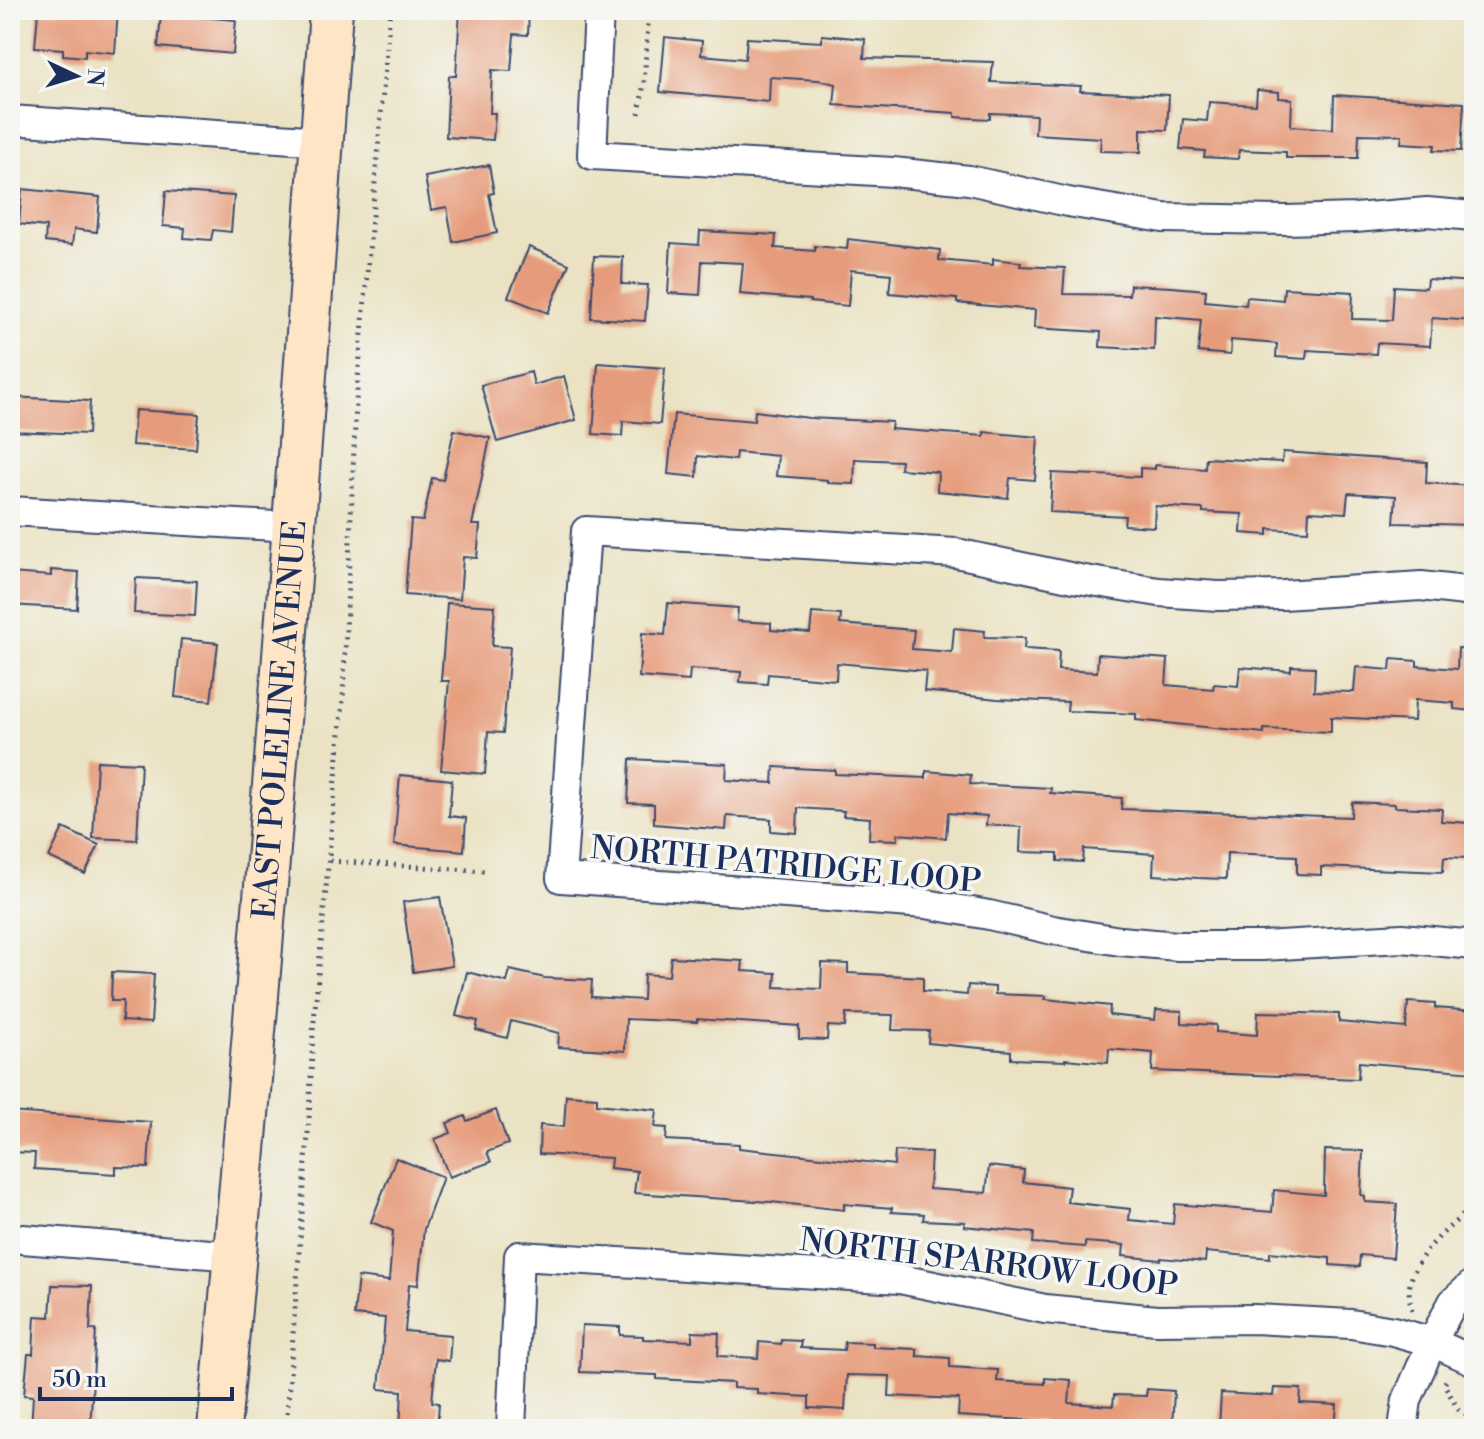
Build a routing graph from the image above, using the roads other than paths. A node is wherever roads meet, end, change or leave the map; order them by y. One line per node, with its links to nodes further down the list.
1 (331, 10): 4 (main road, EAST POLELINE AVENUE)
2 (599, 10): 5 (street)
3 (10, 120): 4 (street)
4 (322, 141): 7 (main road, EAST POLELINE AVENUE)
5 (1474, 216)
6 (10, 511): 7 (street)
7 (293, 527): 11 (main road, EAST POLELINE AVENUE)
8 (1474, 592): 9 (street, NORTH PATRIDGE LOOP)
9 (1474, 945)
10 (10, 1238): 11 (street)
11 (235, 1256): 15 (main road, EAST POLELINE AVENUE)
12 (1474, 1283): 13 (street)
13 (1432, 1342): 14 (street, NORTH SPARROW LOOP); 16 (street, NORTH SPARROW LOOP); 17 (street)
14 (1474, 1361)
15 (219, 1429)
16 (511, 1429)
17 (1403, 1429)

